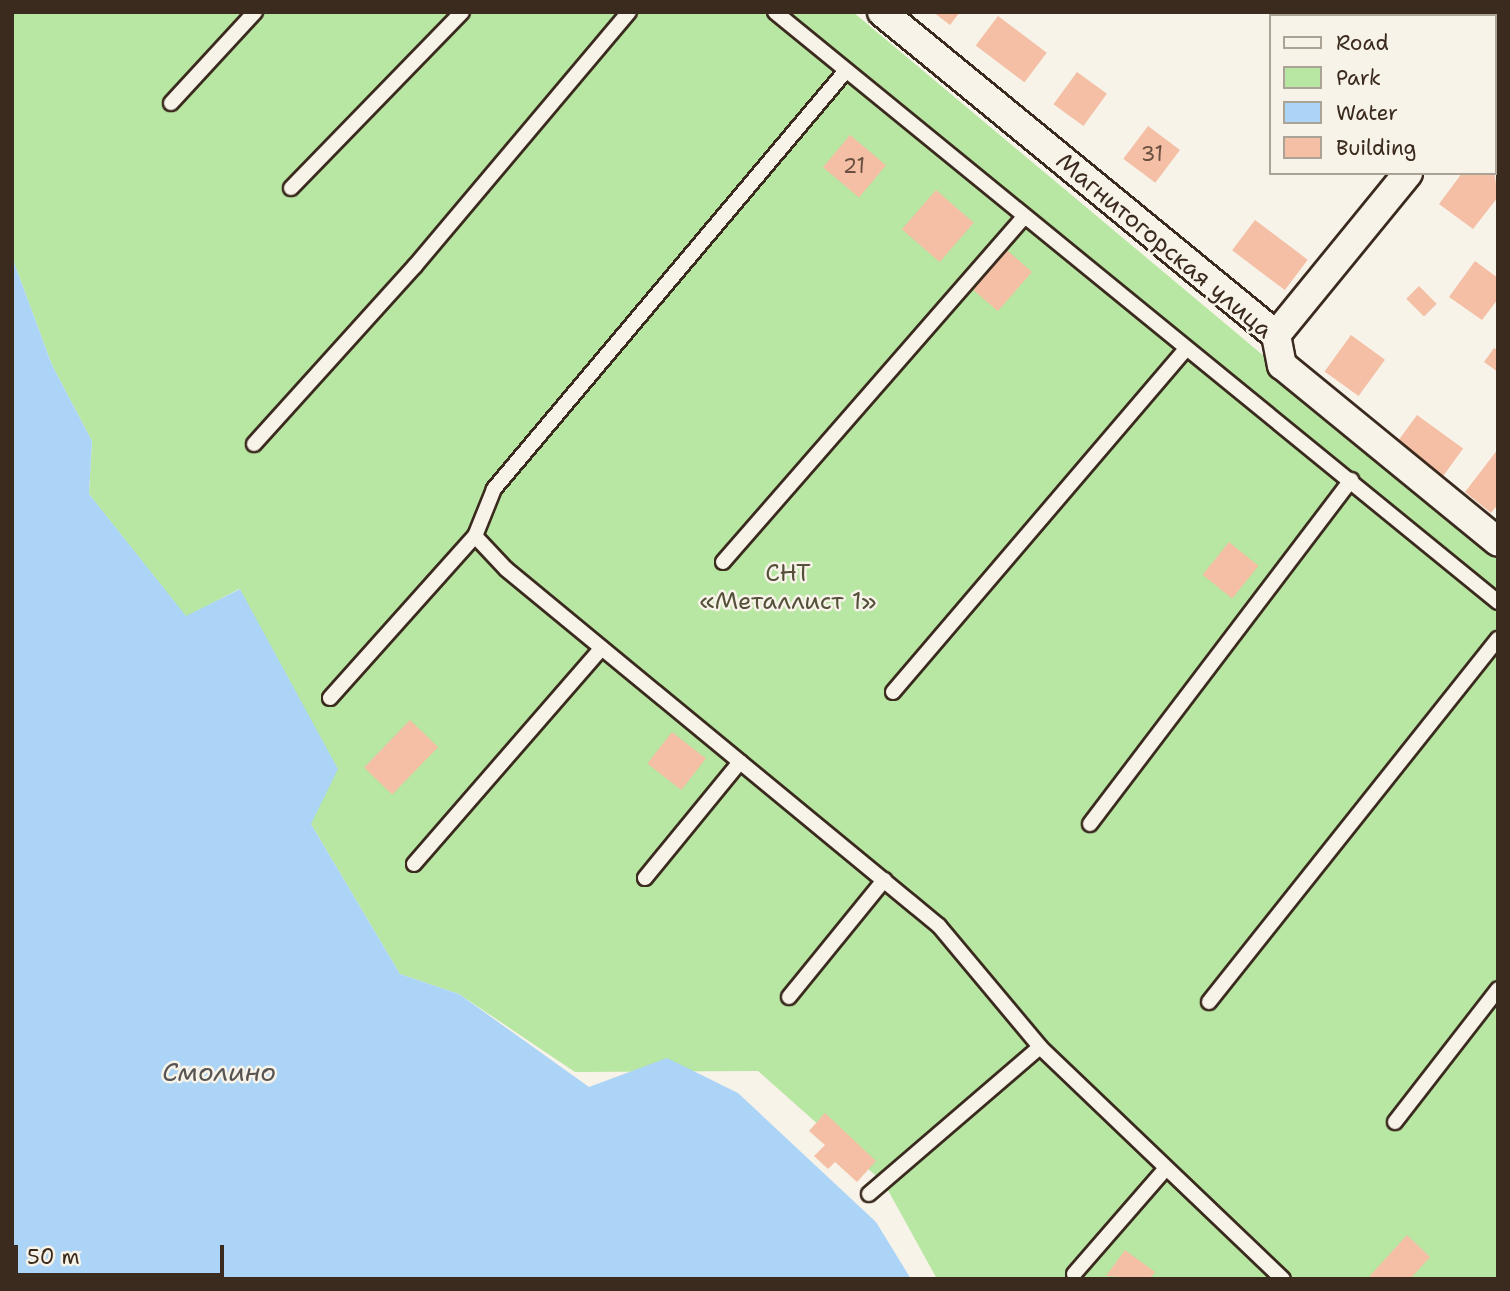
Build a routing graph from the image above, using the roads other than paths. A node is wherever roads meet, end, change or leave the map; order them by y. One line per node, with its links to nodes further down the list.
1 (255, 12): 7 (lane)
2 (462, 12): 9 (lane)
3 (629, 12): 13 (lane)
4 (775, 12): 6 (lane)
5 (881, 12): 11 (street, Магнитогорская улица)
6 (844, 73): 10 (lane); 15 (lane)
7 (171, 103)
8 (1406, 175): 11 (street)
9 (290, 188)
10 (1023, 218): 12 (lane); 17 (lane)
11 (1276, 335): 16 (street, Магнитогорская улица)
12 (1185, 349): 14 (lane); 21 (lane)
13 (254, 444)
14 (1351, 480): 18 (lane); 24 (lane)
15 (475, 536): 20 (lane); 22 (lane)
16 (1498, 542)
17 (723, 562)
18 (1498, 601)
19 (1498, 639): 30 (lane)
20 (602, 648): 23 (lane); 25 (lane)
21 (893, 692)
22 (330, 698)
23 (740, 762): 26 (lane); 27 (lane)
24 (1090, 824)
25 (414, 864)
26 (645, 878)
27 (884, 880): 29 (lane); 31 (lane)
28 (1498, 989): 32 (lane)
29 (789, 997)
30 (1209, 1002)
31 (1040, 1047): 33 (lane); 34 (lane)
32 (1395, 1122)
33 (1166, 1168): 35 (lane); 36 (lane)
34 (869, 1195)
35 (1074, 1274)
36 (1283, 1279)

